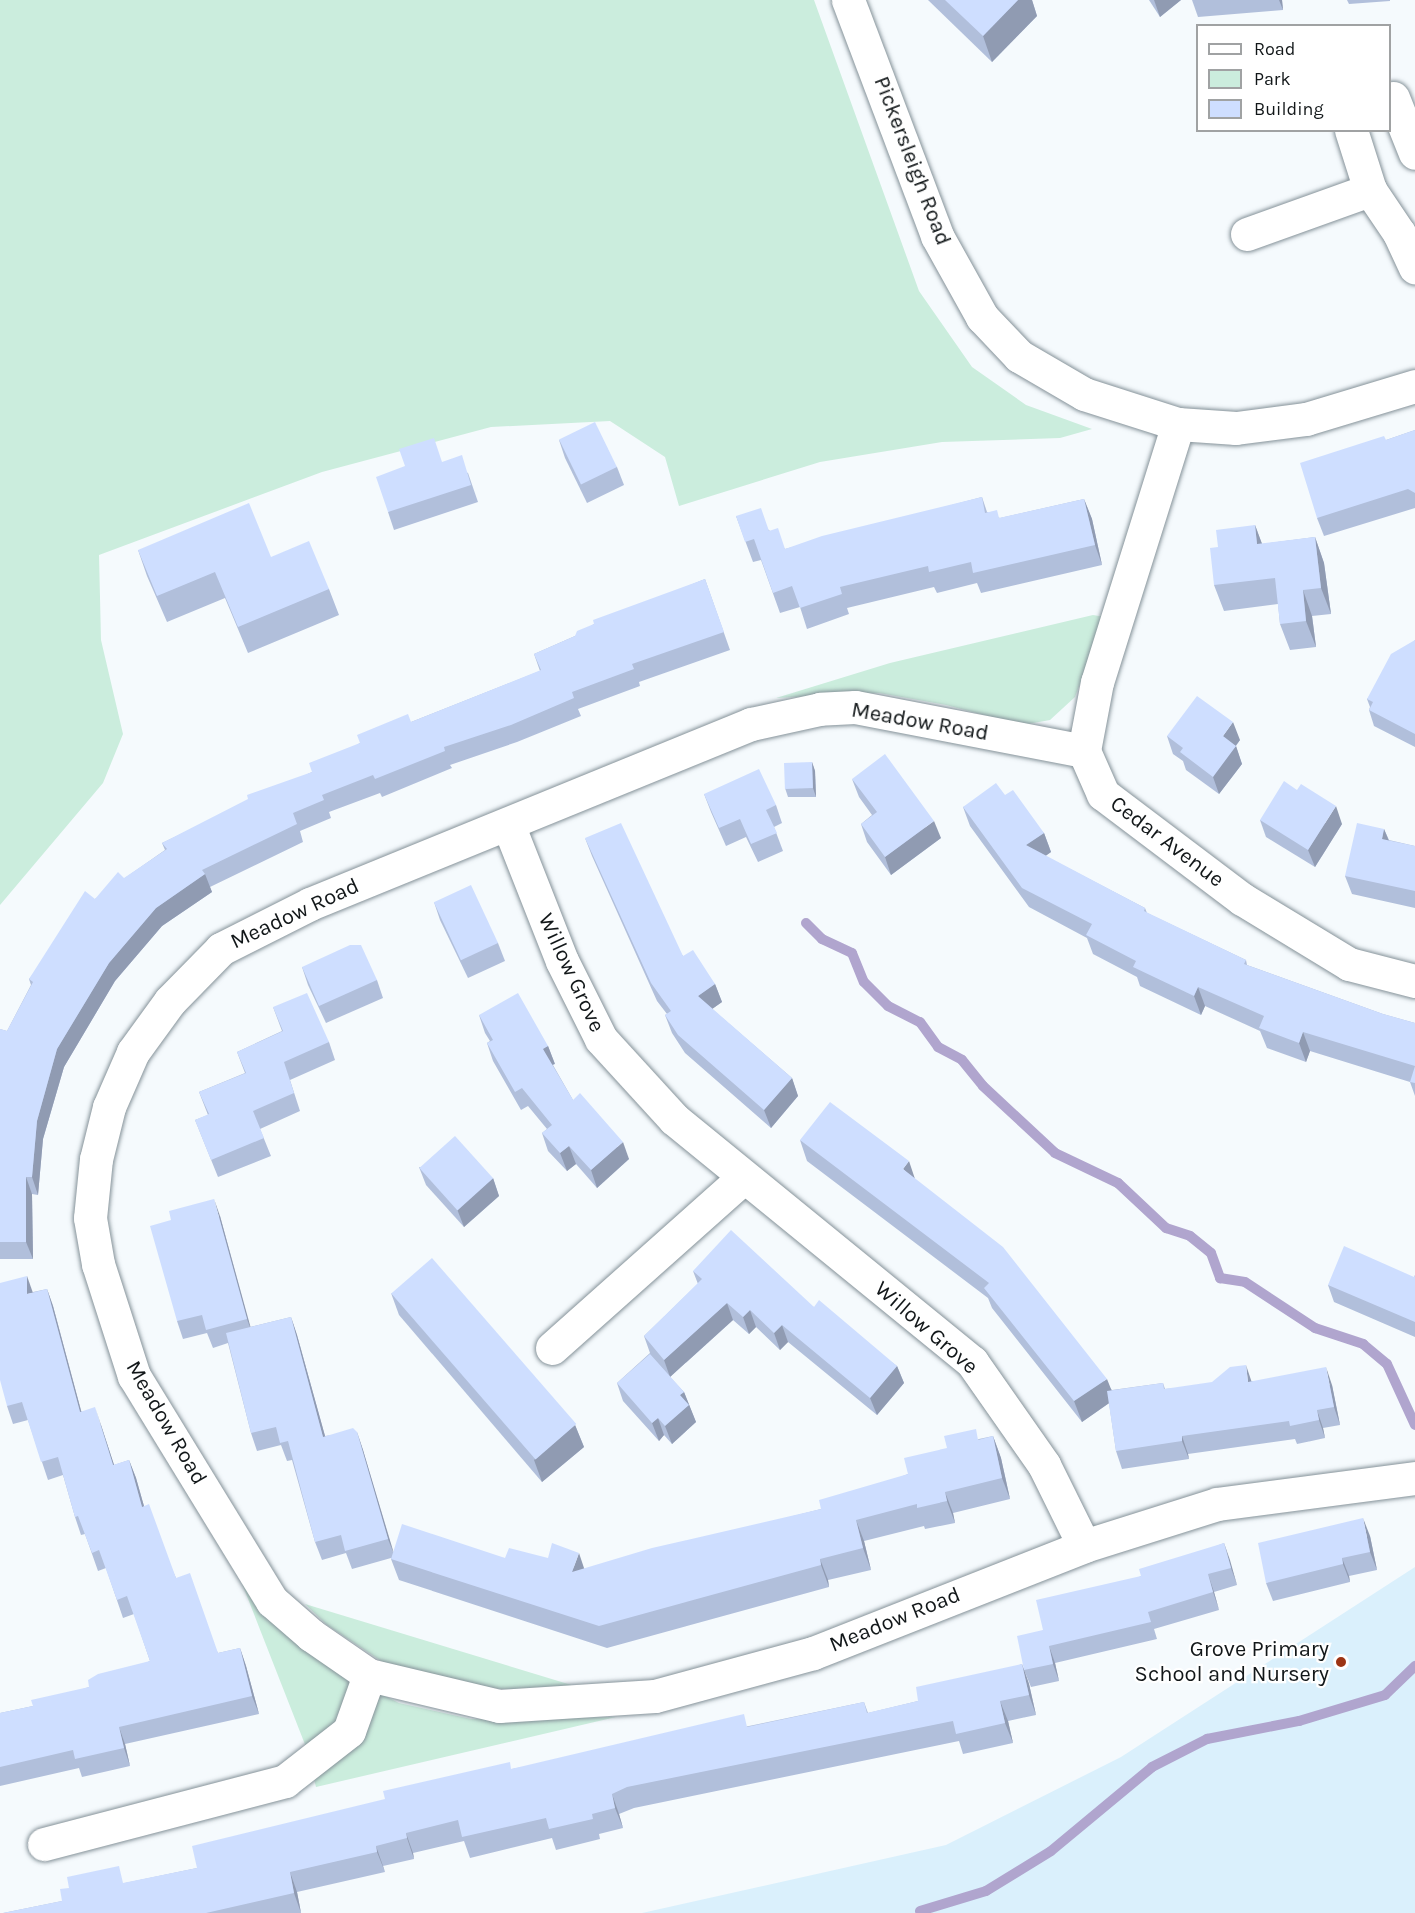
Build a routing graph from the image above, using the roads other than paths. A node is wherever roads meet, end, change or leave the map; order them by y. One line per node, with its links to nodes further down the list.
1 (848, 0): 9 (street, Pickersleigh Road)
2 (1393, 98): 4 (street)
3 (1352, 132): 5 (street)
4 (1415, 153)
5 (1370, 190): 6 (street); 7 (street)
6 (1247, 234)
7 (1415, 267)
8 (1415, 386): 9 (street, Pickersleigh Road)
9 (1178, 424): 10 (street)
10 (1084, 751): 11 (street, Meadow Road); 12 (street, Cedar Avenue)
11 (508, 824): 13 (street, Willow Grove); 17 (street, Meadow Road)
12 (1415, 981)
13 (743, 1178): 14 (street); 16 (street, Willow Grove)
14 (552, 1348)
15 (1415, 1478): 16 (street, Meadow Road)
16 (1084, 1546): 17 (street, Meadow Road)
17 (369, 1675): 18 (street)
18 (44, 1844)

